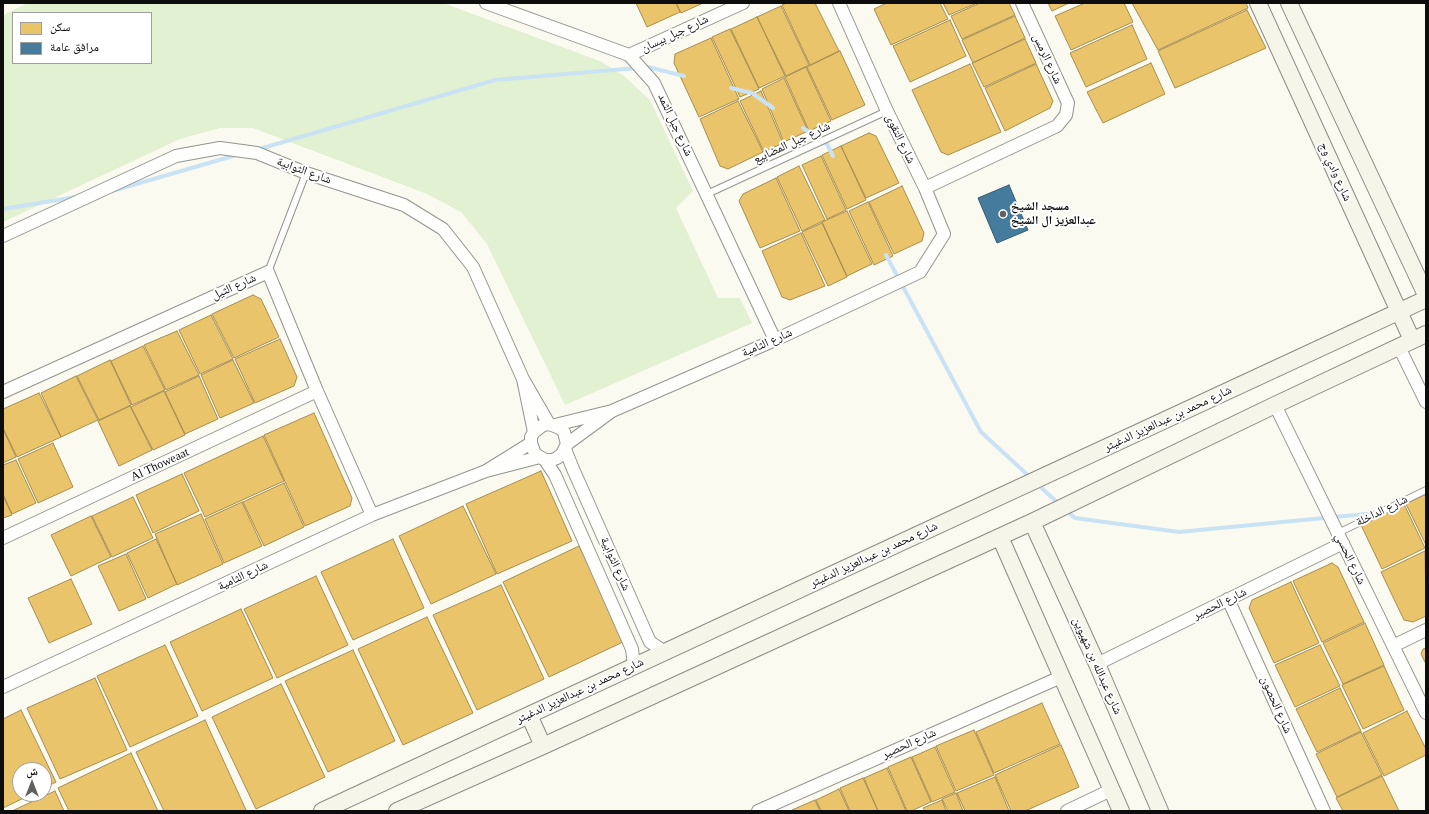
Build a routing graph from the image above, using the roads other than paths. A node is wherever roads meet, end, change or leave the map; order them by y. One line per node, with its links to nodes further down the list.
1 (486, 3): 7 (street, شارع جبل الثمد)
2 (744, 3): 7 (street, شارع جبل بيسان)
3 (839, 3): 8 (street, شارع التقوى)
4 (1022, 3): 10 (street, شارع الرمس)
5 (1289, 3): 15 (street)
6 (1260, 4): 17 (street, شارع وادي وج)
7 (629, 55): 11 (street, شارع جبل الثمد)
8 (887, 111): 10 (street, شارع التقوى); 11 (lane, شارع جبل المضابيع)
9 (306, 173): 12 (street, شارع الثوابية); 13 (lane); 20 (street, شارع الثوابية)
10 (925, 188): 14 (street, شارع التقوى)
11 (707, 194): 18 (street, شارع جبل الثمد)
12 (3, 236)
13 (268, 272): 21 (street, شارع الثيل); 22 (street, شارع الثيل)
14 (920, 272): 18 (street, شارع الثامية)
15 (1426, 295)
16 (1426, 299): 17 (street, شارع محمد بن عبدالعزيز الدغيثر)
17 (1399, 312): 19 (street, شارع وادي وج); 40 (street, شارع محمد بن عبدالعزيز الدغيثر)
18 (775, 340): 25 (street, شارع الثامية)
19 (1413, 340): 23 (street); 24 (street)
20 (523, 379): 26 (street); 27 (street)
21 (3, 392)
22 (317, 392): 32 (street, شارع الثيل); 35 (street, Al Thoweaat)
23 (1426, 402)
24 (1275, 405): 33 (street); 36 (street, شارع الحسي)
25 (612, 411): 26 (street); 28 (street)
26 (552, 425): 27 (street); 28 (street)
27 (532, 437): 29 (street); 30 (street)
28 (566, 446): 29 (street); 40 (street, شارع الثوابية)
29 (543, 459): 30 (street); 42 (street, شارع الثوابية)
30 (486, 471): 32 (street, شارع الثامية)
31 (1426, 490): 36 (lane, شارع الداخلة)
32 (372, 515): 44 (street, شارع الثامية)
33 (1032, 522): 34 (street); 41 (street, شارع عبدالله بن شهيوين)
34 (1000, 537): 43 (street); 47 (street)
35 (3, 538)
36 (1340, 538): 37 (street, شارع الحصير); 39 (street, شارع الحسي)
37 (1228, 599): 41 (street, شارع الحصير); 55 (street, شارع الحصون)
38 (1426, 630): 39 (street)
39 (1393, 646): 45 (street, شارع الحسي)
40 (665, 652): 42 (street, شارع محمد بن عبدالعزيز الدغيثر)
41 (1097, 664): 54 (street, شارع عبدالله بن شهيوين)
42 (634, 666): 46 (street, شارع محمد بن عبدالعزيز الدغيثر)
43 (1061, 677): 48 (street); 51 (street, شارع الحصير)
44 (3, 687)
45 (1426, 713)
46 (529, 715): 47 (street); 49 (street, شارع محمد بن عبدالعزيز الدغيثر)
47 (543, 746): 50 (street)
48 (1111, 790): 52 (street); 53 (street)
49 (322, 811)
50 (397, 811)
51 (758, 811)
52 (1067, 811)
53 (1120, 811)
54 (1160, 811)
55 (1324, 811)

